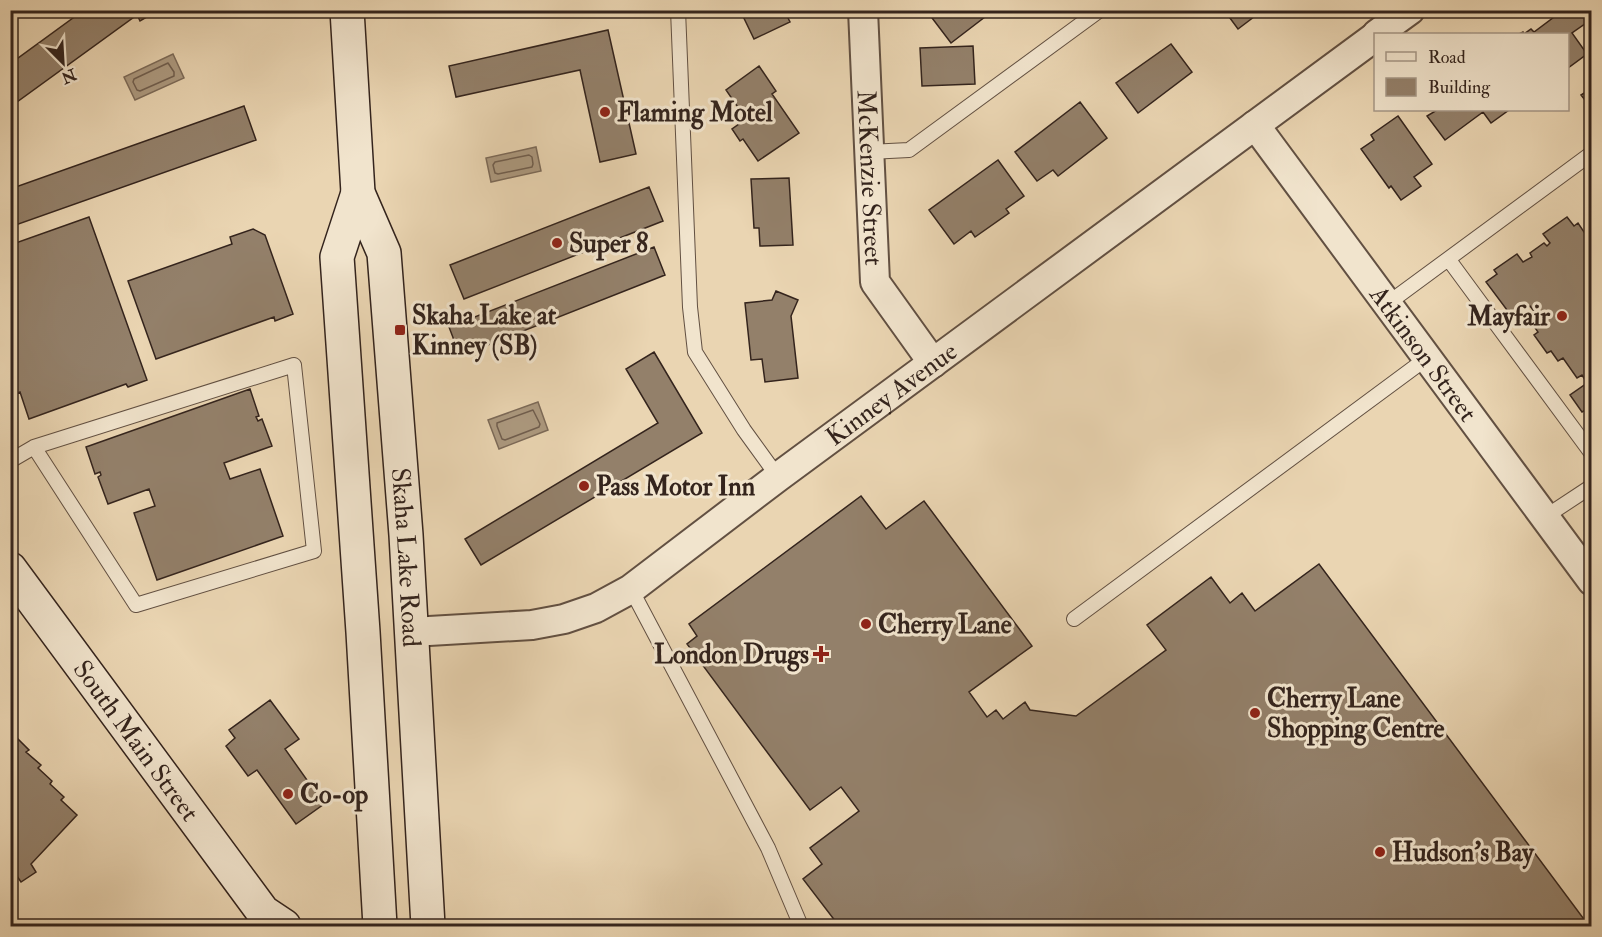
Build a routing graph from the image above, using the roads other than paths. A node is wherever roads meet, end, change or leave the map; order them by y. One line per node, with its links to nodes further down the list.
1 (347, 10): 11 (main road, Skaha Lake Road)
2 (678, 10): 19 (lane)
3 (863, 10): 9 (street, McKenzie Street)
4 (1100, 10): 9 (lane)
5 (1410, 10): 6 (street, Kinney Avenue)
6 (1379, 33)
7 (1374, 36): 8 (street, Kinney Avenue)
8 (1255, 125): 13 (street, Atkinson Street); 15 (street, Kinney Avenue)
9 (869, 152): 15 (street, McKenzie Street)
10 (1592, 153): 12 (lane)
11 (358, 193): 26 (main road, Skaha Lake Road); 27 (main road, Skaha Lake Road)
12 (1449, 260): 13 (lane); 17 (lane)
13 (1387, 304): 14 (street, Atkinson Street)
14 (1427, 358): 21 (street, Atkinson Street); 25 (lane)
15 (933, 363): 19 (street, Kinney Avenue)
16 (34, 447): 16 (lane); 18 (lane)
17 (1592, 454)
18 (10, 461)
19 (778, 477): 24 (street, Kinney Avenue)
20 (1592, 486): 21 (lane)
21 (1545, 517): 23 (street, Atkinson Street)
22 (10, 569): 28 (main road, South Main Street)
23 (1592, 580)
24 (630, 589): 27 (street, Kinney Avenue); 31 (lane)
25 (1074, 619)
26 (363, 632): 27 (main road, Kinney Avenue); 29 (main road, Skaha Lake Road)
27 (412, 632): 30 (main road, Skaha Lake Road)
28 (272, 922)
29 (380, 927)
30 (428, 927)
31 (801, 927)

